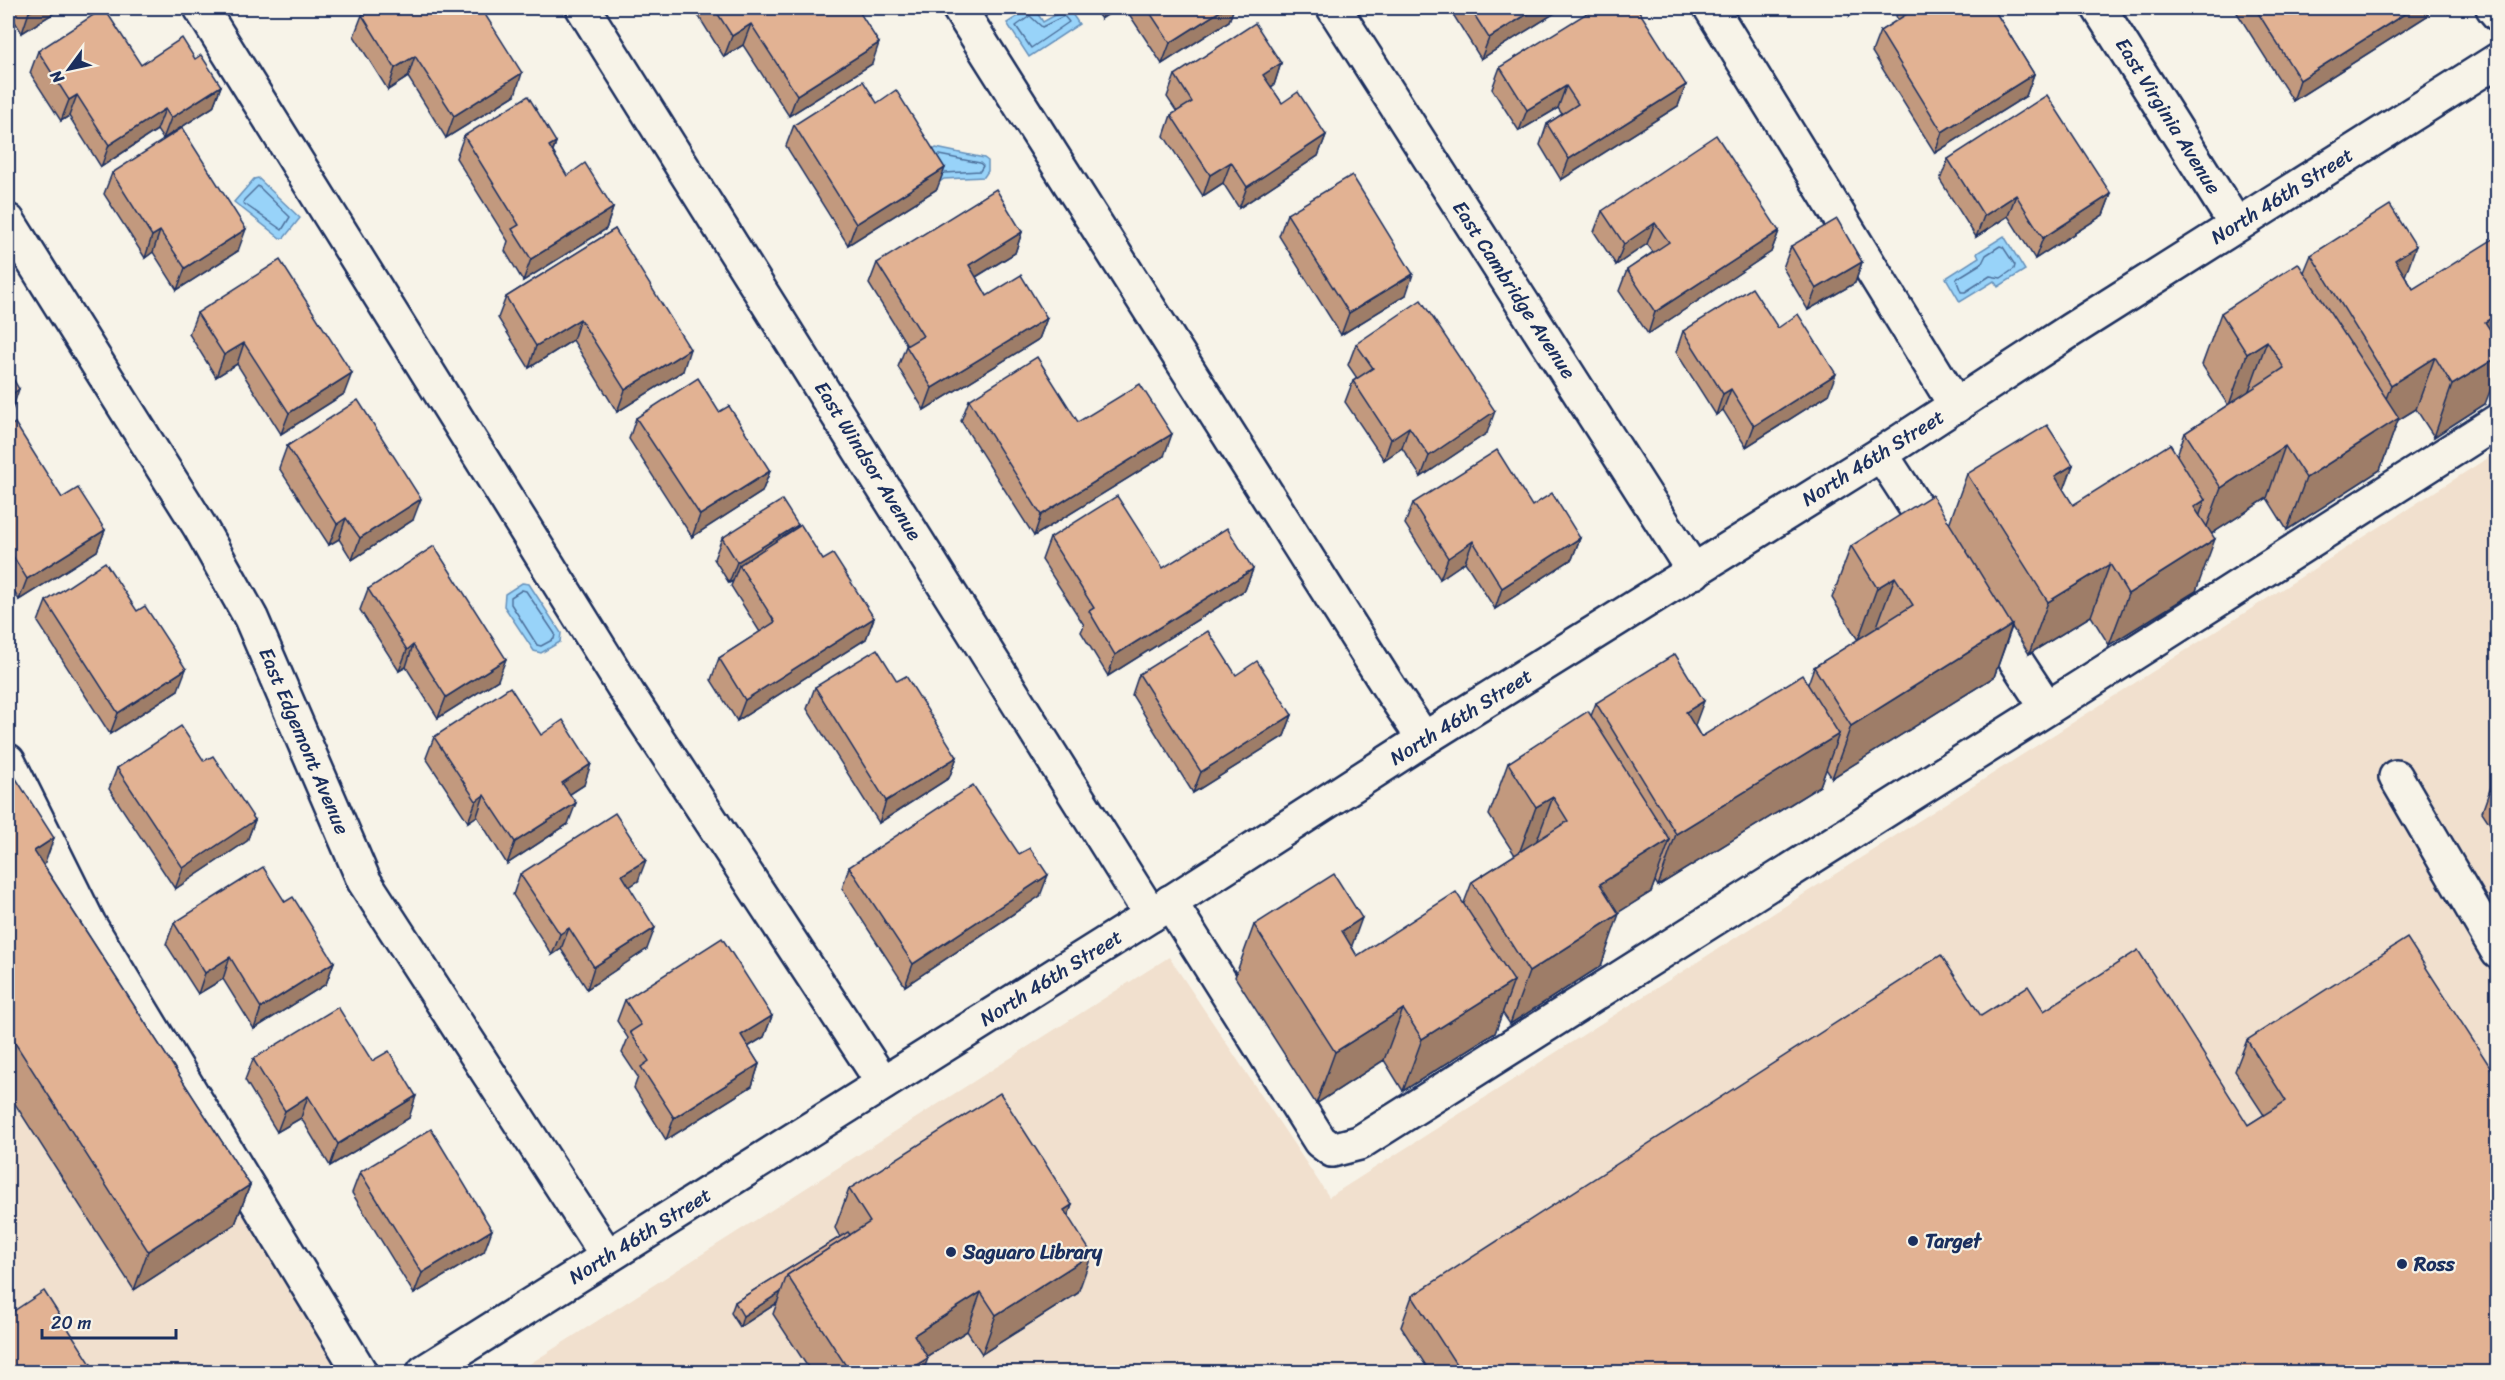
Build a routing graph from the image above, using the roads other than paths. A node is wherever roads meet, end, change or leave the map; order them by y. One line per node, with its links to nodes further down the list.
1 (201, 8): 22 (street)
2 (583, 8): 20 (street, East Windsor Avenue)
3 (959, 8): 17 (street)
4 (1334, 8): 15 (street, East Cambridge Avenue)
5 (1711, 8): 12 (street)
6 (2099, 8): 11 (street, East Virginia Avenue)
7 (2493, 8): 8 (street)
8 (2498, 14)
9 (2498, 60): 11 (street, North 46th Street)
10 (8, 220): 23 (street, East Edgemont Avenue)
11 (2236, 225): 12 (street, North 46th Street)
12 (1956, 406): 14 (street, North 46th Street)
13 (2498, 421): 16 (street, East Windsor Avenue)
14 (1881, 454): 15 (street, North 46th Street); 16 (street)
15 (1694, 572): 17 (street, North 46th Street)
16 (2047, 708): 20 (street, East Windsor Avenue)
17 (1424, 739): 20 (street, North 46th Street)
18 (8, 761): 24 (street)
19 (2396, 777): 21 (street)
20 (1161, 909): 22 (street, North 46th Street)
21 (2498, 952)
22 (883, 1083): 23 (street, North 46th Street)
23 (607, 1256): 25 (street, North 46th Street)
24 (360, 1372)
25 (424, 1372)

